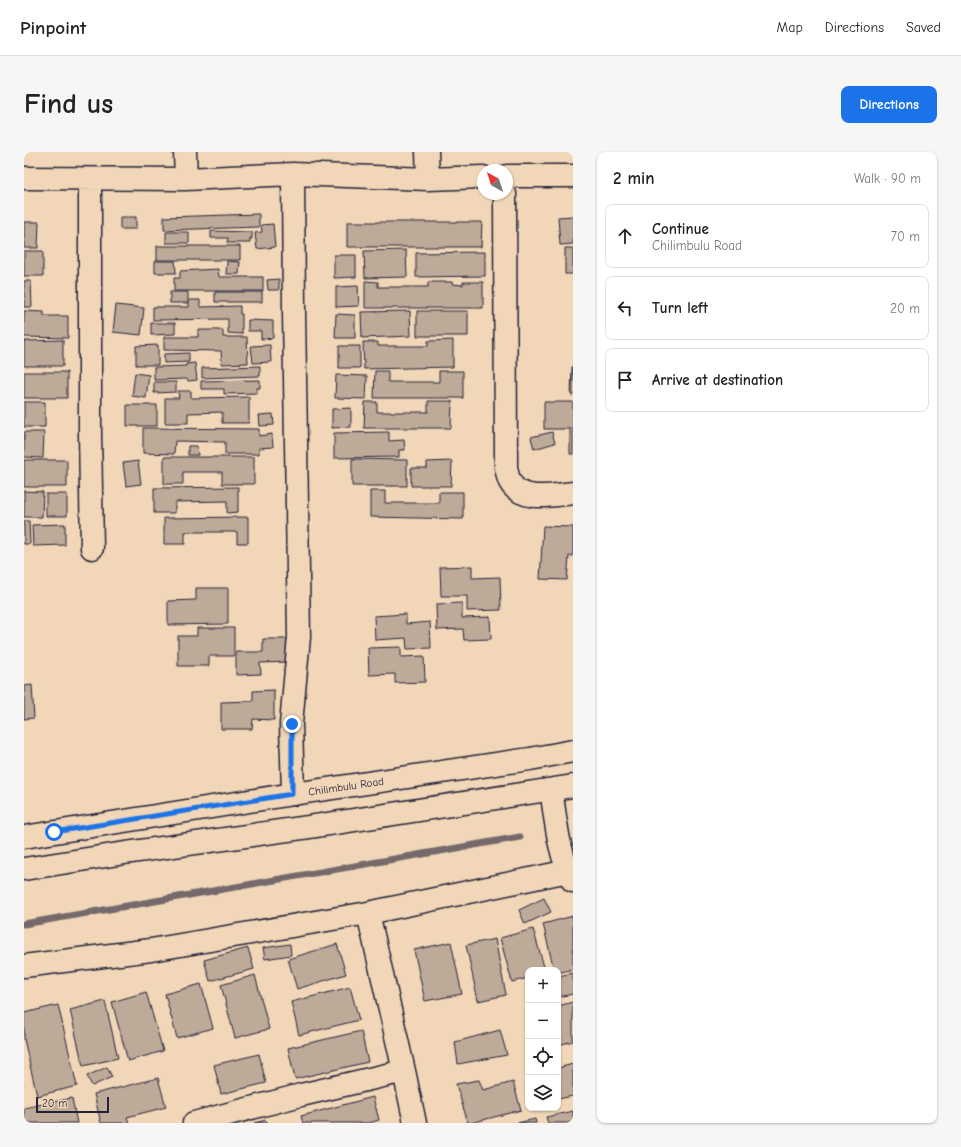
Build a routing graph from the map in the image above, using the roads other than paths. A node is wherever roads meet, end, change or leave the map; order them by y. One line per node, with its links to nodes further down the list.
1 (185, 152): 9 (street)
2 (427, 152): 10 (street)
3 (293, 174): 9 (street); 10 (street); 17 (street)
4 (513, 176): 5 (street)
5 (573, 176)
6 (477, 177): 10 (street)
7 (24, 178): 8 (street)
8 (90, 179): 9 (street); 13 (street)
9 (186, 179)
10 (428, 179)
11 (505, 200): 12 (street)
12 (573, 494)
13 (92, 548)
14 (573, 751): 17 (street, Chilimbulu Road)
15 (573, 786): 16 (street)
16 (551, 790): 19 (street); 20 (street)
17 (292, 794): 18 (street, Chilimbulu Road)
18 (24, 837)
19 (24, 869)
20 (571, 874): 21 (street)
21 (368, 913): 22 (street); 23 (street)
22 (24, 966)
23 (404, 1071): 24 (street); 25 (street)
24 (194, 1123)
25 (415, 1123)

